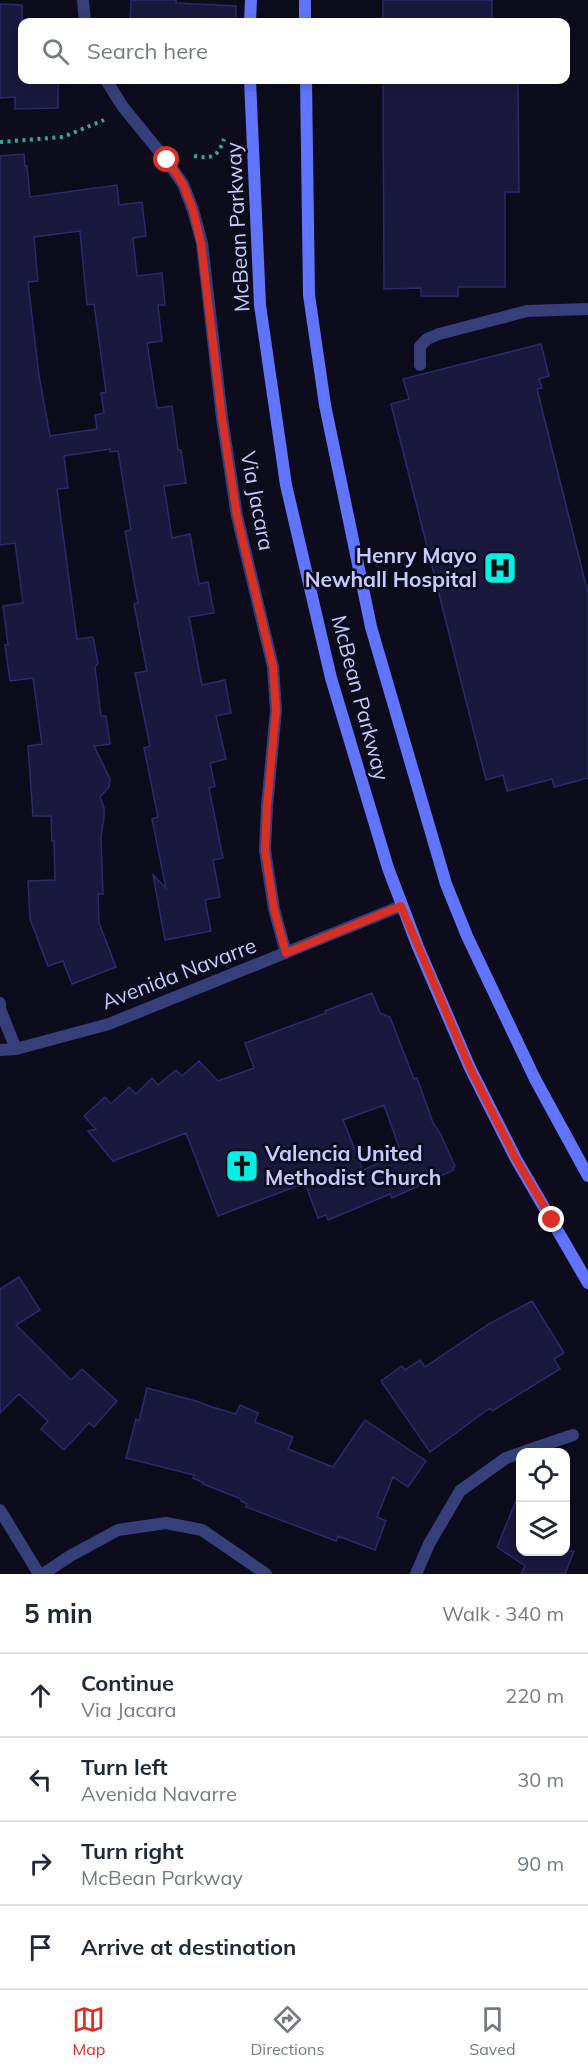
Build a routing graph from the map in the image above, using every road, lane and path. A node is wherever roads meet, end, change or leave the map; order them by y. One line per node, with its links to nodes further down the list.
1 (83, 0): 4 (street)
2 (251, 0): 5 (main road)
3 (305, 0): 6 (main road)
4 (85, 18)
5 (250, 18)
6 (305, 18)
7 (109, 84): 17 (street, Via Jacara)
8 (250, 84): 16 (main road, McBean Parkway)
9 (306, 84): 21 (main road, McBean Parkway)
10 (104, 120): 12 (path)
11 (224, 139): 13 (path)
12 (0, 142)
13 (194, 156)
14 (588, 309): 15 (street)
15 (420, 365)
16 (401, 906): 17 (street, Avenida Navarre); 22 (main road, McBean Parkway)
17 (286, 953): 19 (street, Avenida Navarre)
18 (0, 1003): 19 (street)
19 (16, 1049): 20 (street, Avenida Navarre)
20 (0, 1050)
21 (588, 1176)
22 (588, 1283)
23 (573, 1436): 24 (street)
24 (537, 1448)
25 (516, 1455): 29 (street)
26 (0, 1510): 27 (street)
27 (41, 1574): 28 (street)
28 (266, 1574)
29 (416, 1574)

